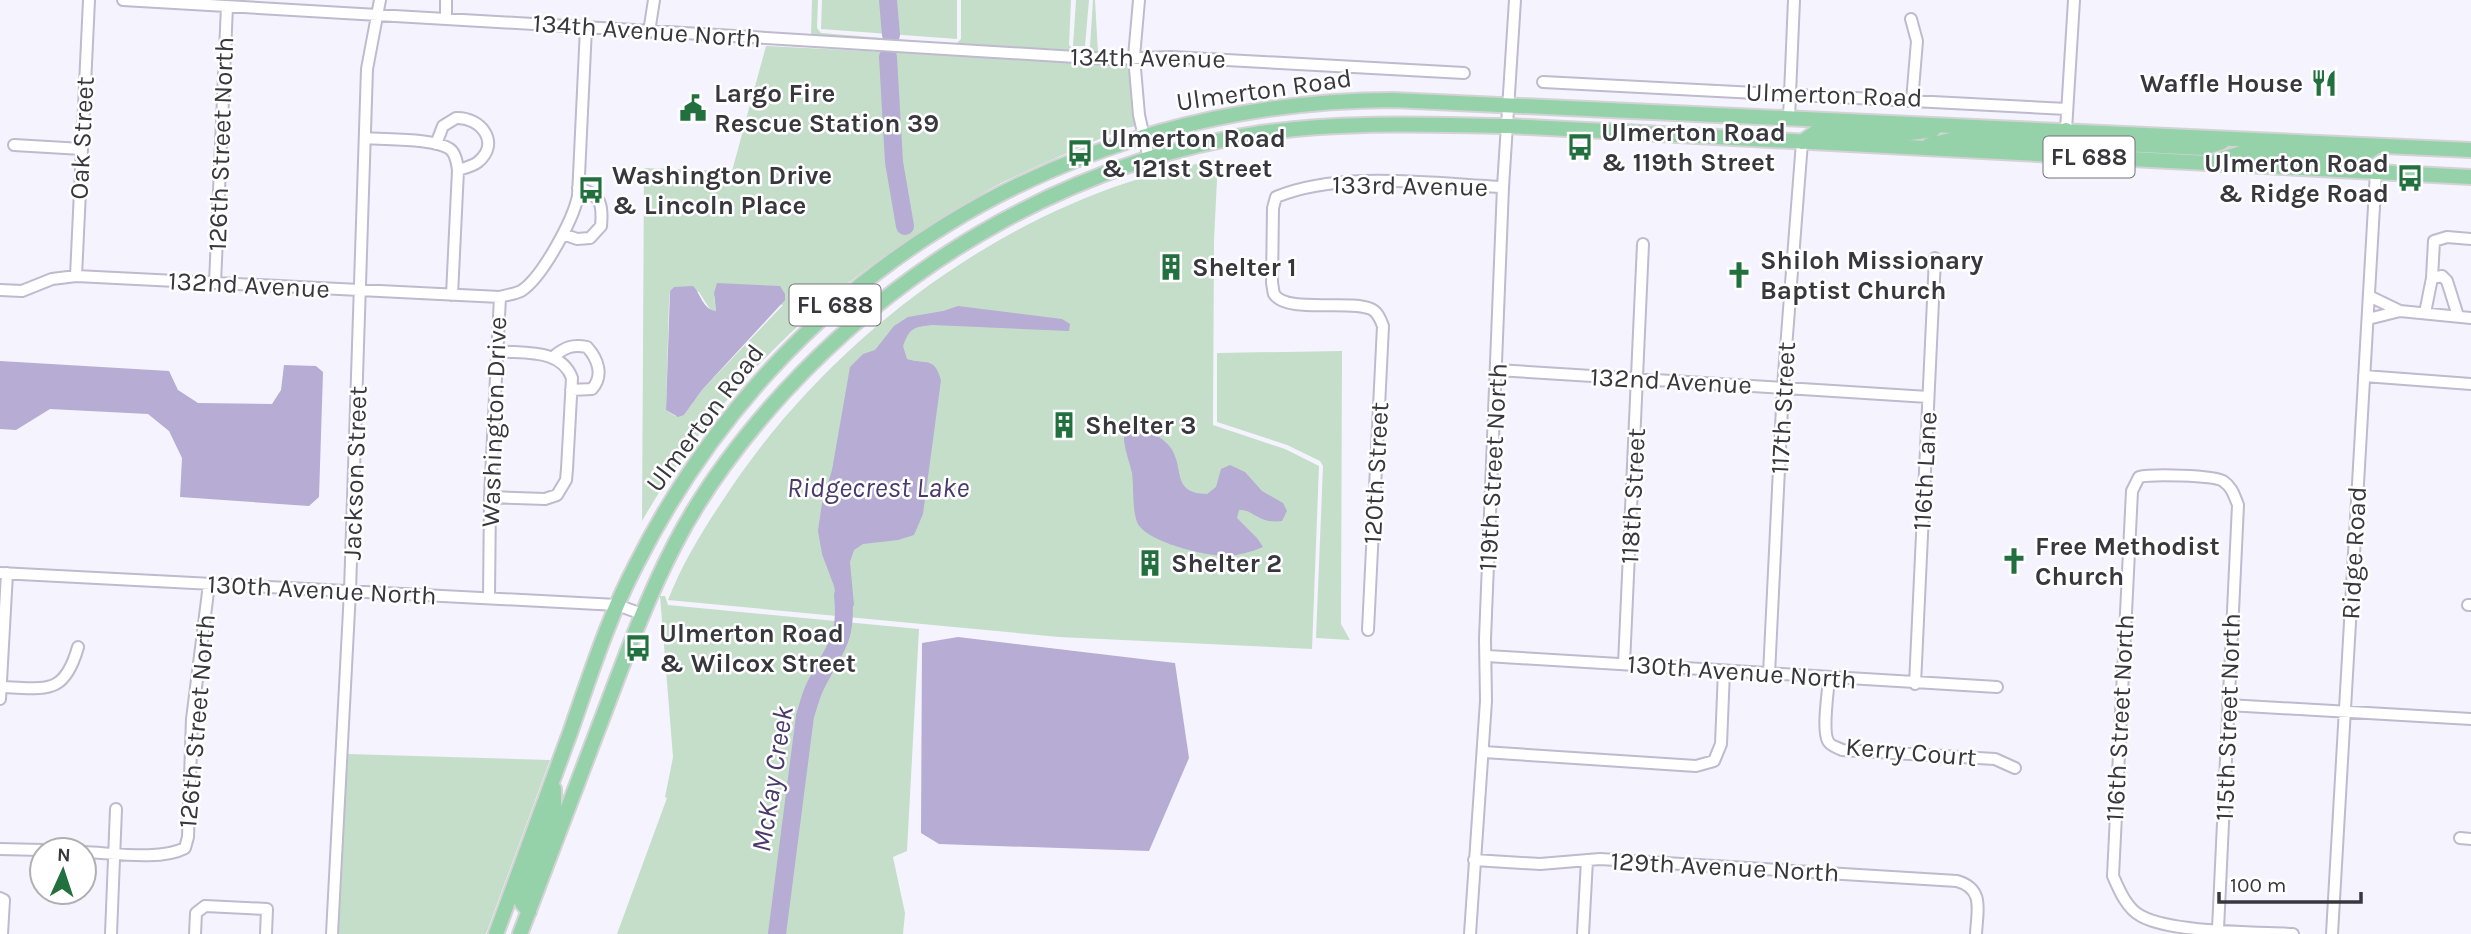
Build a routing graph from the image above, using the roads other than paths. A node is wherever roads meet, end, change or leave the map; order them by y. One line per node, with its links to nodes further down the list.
1 (89, 0): 36 (street, Oak Street)
2 (123, 0): 10 (street)
3 (380, 0): 11 (street, Jackson Street)
4 (446, 0): 12 (street)
5 (654, 0): 15 (street)
6 (1139, 0): 17 (street)
7 (1515, 0): 22 (street, 119th Street North)
8 (1794, 0): 20 (street)
9 (2074, 0): 23 (street)
10 (227, 6): 11 (street); 52 (street, 126th Street North)
11 (378, 13): 12 (street, 134th Avenue North); 29 (street, Jackson Street)
12 (446, 17): 14 (street, 134th Avenue North)
13 (1911, 19): 21 (street)
14 (586, 28): 15 (street, 134th Avenue North); 45 (street, Washington Drive)
15 (649, 32): 16 (street, 134th Avenue North)
16 (874, 45): 17 (street, 134th Avenue)
17 (1134, 57): 18 (street, 134th Avenue); 28 (street)
18 (1464, 73)
19 (1543, 82): 20 (street)
20 (1790, 96): 21 (street); 24 (street)
21 (1912, 102): 23 (street)
22 (1510, 104): 24 (main road, Ulmerton Road / FL 688); 26 (street, 119th Street North); 28 (main road, Ulmerton Road / FL 688)
23 (2067, 109): 27 (street)
24 (1789, 118): 25 (main road, Ulmerton Road / FL 688)
25 (1949, 125): 27 (main road, Ulmerton Road / FL 688); 31 (main road)
26 (1509, 126): 31 (main road, Ulmerton Road / FL 688); 39 (main road, Ulmerton Road / FL 688); 44 (street, 119th Street North)
27 (2066, 130): 30 (main road, Ulmerton Road / FL 688); 35 (main road)
28 (1143, 135): 39 (street); 79 (main road, Ulmerton Road / FL 688)
29 (365, 138): 33 (street); 54 (street, Jackson Street)
30 (2233, 139): 34 (main road, Ulmerton Road / FL 688); 38 (main road)
31 (1802, 142): 35 (main road, Ulmerton Road / FL 688); 70 (street, 117th Street)
32 (14, 145): 36 (street)
33 (436, 145): 41 (street); 41 (street)
34 (2377, 146): 37 (main road, Ulmerton Road / FL 688); 40 (main road)
35 (1920, 148): 38 (main road, Ulmerton Road / FL 688)
36 (82, 149): 50 (street, Oak Street)
37 (2471, 150)
38 (2061, 155): 40 (main road, Ulmerton Road / FL 688)
39 (1149, 159): 80 (main road, Ulmerton Road / FL 688)
40 (2207, 164): 42 (main road, Ulmerton Road / FL 688)
41 (458, 170): 55 (street)
42 (2376, 172): 43 (main road, Ulmerton Road / FL 688); 56 (street, Ridge Road)
43 (2471, 177)
44 (1503, 187): 60 (street, 133rd Avenue); 66 (street, 119th Street North)
45 (578, 188): 46 (street, Washington Drive); 46 (street)
46 (563, 234): 57 (street, Washington Drive)
47 (2471, 239): 51 (street)
48 (1643, 244): 68 (street, 118th Street)
49 (1935, 258): 72 (street, 116th Lane)
50 (76, 276): 52 (street, 132nd Avenue); 53 (street, 132nd Avenue)
51 (2432, 278): 59 (street); 61 (street)
52 (215, 283): 54 (street, 132nd Avenue)
53 (0, 290)
54 (359, 291): 55 (street, 132nd Avenue); 77 (street, Jackson Street)
55 (452, 295): 57 (street, 132nd Avenue)
56 (2369, 296): 58 (street); 63 (street, Ridge Road)
57 (500, 297): 64 (street, Washington Drive)
58 (2400, 311): 59 (street); 63 (street)
59 (2425, 313): 61 (street)
60 (1380, 316): 81 (street, 120th Street)
61 (2458, 316): 62 (street)
62 (2471, 318)
63 (2368, 319): 67 (street, Ridge Road)
64 (497, 351): 65 (street); 73 (street, Washington Drive)
65 (553, 356): 71 (street); 71 (street)
66 (1497, 370): 68 (street, 132nd Avenue); 83 (street, 119th Street North)
67 (2364, 376): 69 (street); 93 (street, Ridge Road)
68 (1638, 379): 70 (street, 132nd Avenue); 84 (street, 118th Street)
69 (2471, 384)
70 (1783, 387): 72 (street, 132nd Avenue); 86 (street, 117th Street)
71 (571, 390): 73 (street)
72 (1928, 397): 88 (street, 116th Lane)
73 (490, 497): 78 (street, Washington Drive)
74 (2238, 505): 92 (street, 115th Street North); 107 (street, 116th Street North)
75 (4, 573): 76 (street, 130th Avenue North); 89 (street)
76 (209, 584): 77 (street, 130th Avenue North); 102 (street, 126th Street North)
77 (350, 591): 78 (street, 130th Avenue North); 112 (street, Jackson Street)
78 (489, 598): 79 (street, 130th Avenue North)
79 (617, 605): 80 (street, 130th Avenue North); 97 (main road, Ulmerton Road / FL 688)
80 (642, 614): 106 (main road, Ulmerton Road / FL 688)
81 (1368, 630)
82 (78, 647): 89 (street)
83 (1487, 656): 84 (street, 130th Avenue North); 95 (street, 119th Street North)
84 (1624, 664): 85 (street, 130th Avenue North)
85 (1724, 671): 86 (street, 130th Avenue North); 95 (street)
86 (1769, 674): 87 (street, 130th Avenue North)
87 (1829, 679): 88 (street, 130th Avenue North); 96 (street, Kerry Court)
88 (1916, 684): 90 (street, 130th Avenue North)
89 (1, 687): 91 (street)
90 (1997, 687)
91 (0, 699)
92 (2228, 705): 93 (street); 107 (street, 115th Street North)
93 (2345, 712): 94 (street); 119 (street, Ridge Road)
94 (2471, 719)
95 (1484, 752): 103 (street, 119th Street North)
96 (2014, 768)
97 (554, 777): 106 (main road); 113 (main road, Ulmerton Road / FL 688)
98 (116, 809): 102 (street)
99 (0, 849): 100 (street)
100 (28, 850)
101 (98, 852): 102 (street)
102 (114, 853): 109 (street)
103 (1474, 860): 104 (street, 129th Avenue North); 115 (street, 119th Street North)
104 (1587, 860): 116 (street); 117 (street, 129th Avenue North)
105 (0, 898): 108 (street)
106 (528, 912): 114 (main road, Ulmerton Road / FL 688)
107 (2218, 929): 118 (street, 116th Street North)
108 (2, 934)
109 (111, 934)
110 (195, 934): 111 (street)
111 (266, 934)
112 (332, 934)
113 (496, 934)
114 (520, 934)
115 (1470, 934)
116 (1583, 934)
117 (1976, 934)
118 (2293, 934)
119 (2332, 934)

